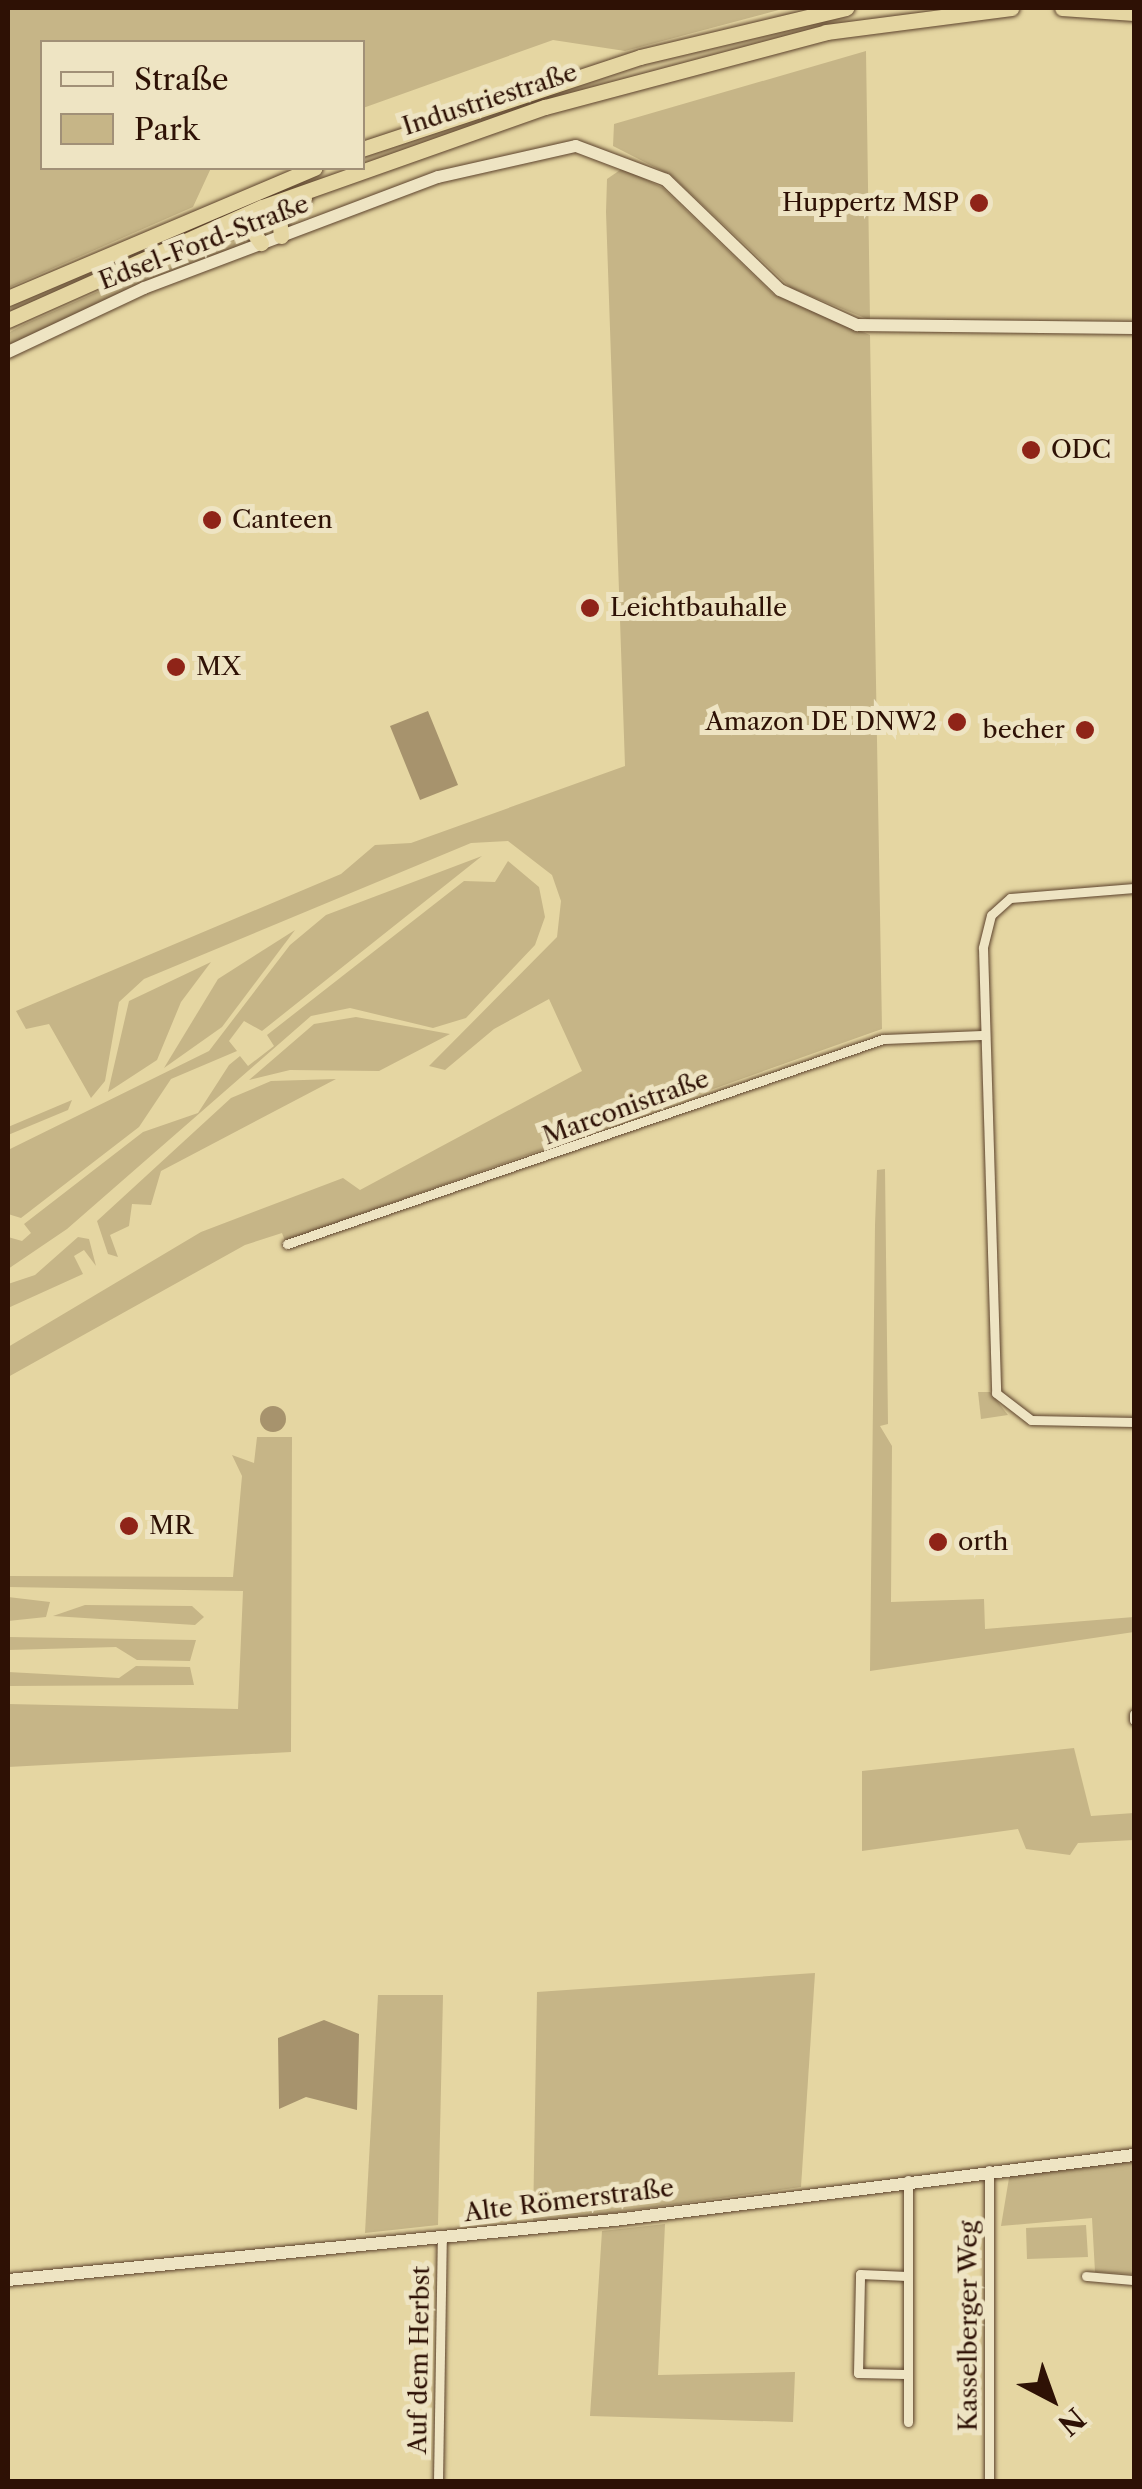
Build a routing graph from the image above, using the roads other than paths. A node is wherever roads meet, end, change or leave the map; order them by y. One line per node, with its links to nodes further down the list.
1 (846, 8): 5 (highway, Industriestraße)
2 (1011, 8): 6 (highway, Industriestraße)
3 (1062, 8): 4 (highway)
4 (1134, 13)
5 (365, 148)
6 (372, 165): 7 (highway); 8 (highway, Industriestraße)
7 (365, 168)
8 (365, 168)
9 (310, 170): 15 (highway)
10 (360, 170): 14 (highway, Industriestraße)
11 (362, 170): 12 (highway)
12 (281, 236): 13 (street, Edsel-Ford-Straße); 17 (street, Edsel-Ford-Straße)
13 (260, 243): 14 (highway); 18 (street, Edsel-Ford-Straße)
14 (167, 248): 16 (highway, Industriestraße)
15 (8, 298)
16 (8, 320)
17 (1134, 328)
18 (8, 352)
19 (1134, 888): 20 (street)
20 (984, 1036): 21 (street, Marconistraße); 22 (street)
21 (287, 1244)
22 (1134, 1422)
23 (1134, 2155): 24 (street, Alte Römerstraße)
24 (989, 2170): 25 (street, Alte Römerstraße); 34 (street, Kasselberger Weg)
25 (908, 2179): 26 (street, Alte Römerstraße); 27 (street)
26 (442, 2239): 29 (street, Alte Römerstraße); 33 (street, Auf dem Herbst)
27 (907, 2276): 31 (street); 31 (street)
28 (1086, 2276): 30 (street)
29 (8, 2280)
30 (1134, 2280)
31 (906, 2374): 32 (street)
32 (908, 2422)
33 (438, 2482)
34 (988, 2482)

